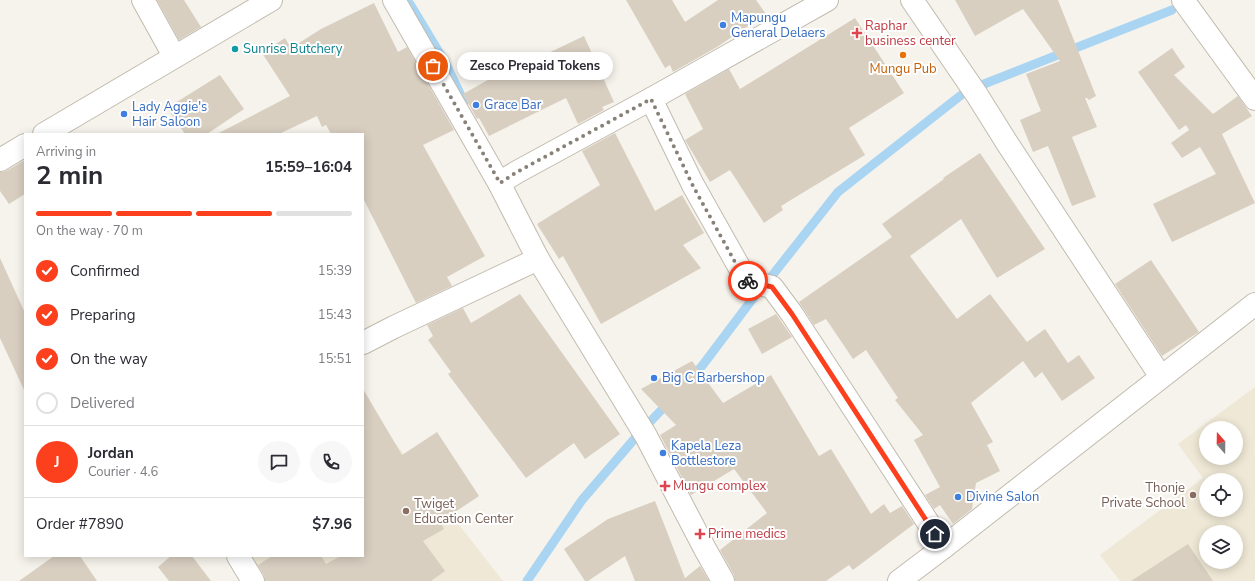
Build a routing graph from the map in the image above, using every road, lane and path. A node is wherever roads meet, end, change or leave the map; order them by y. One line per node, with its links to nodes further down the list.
1 (143, 0): 7 (street)
2 (271, 0): 7 (street)
3 (396, 0): 13 (street)
4 (827, 0): 8 (street)
5 (912, 0): 17 (street)
6 (1183, 0): 9 (street)
7 (174, 56): 10 (street)
8 (651, 99): 13 (street); 18 (street)
9 (1255, 99)
10 (46, 133)
11 (24, 146): 12 (street)
12 (0, 160)
13 (500, 183): 14 (street)
14 (538, 259): 16 (street); 21 (street)
15 (1255, 304): 17 (street)
16 (364, 342)
17 (1161, 377): 18 (street)
18 (944, 548): 22 (street)
19 (239, 557): 20 (street)
20 (252, 581)
21 (723, 581)
22 (899, 581)

